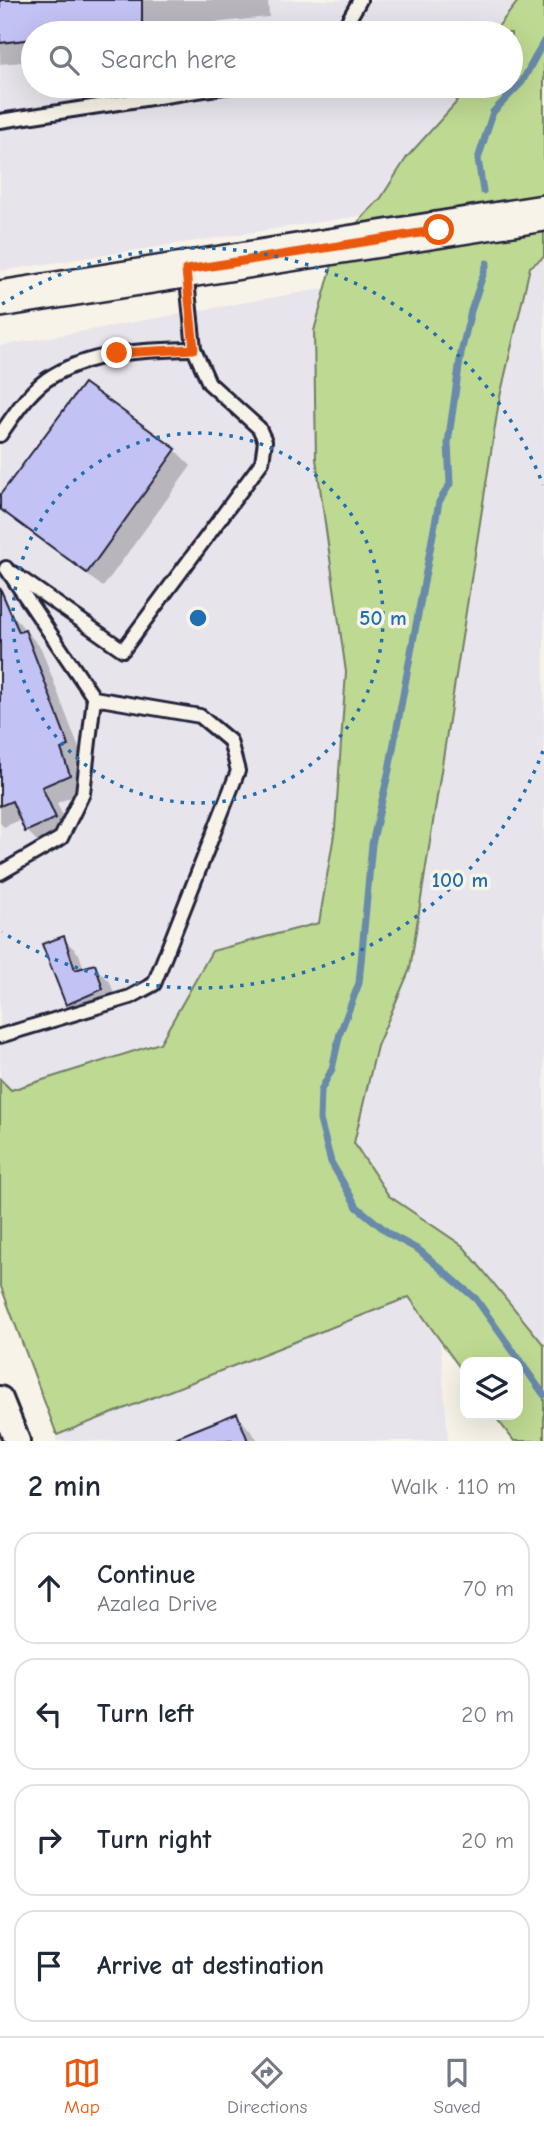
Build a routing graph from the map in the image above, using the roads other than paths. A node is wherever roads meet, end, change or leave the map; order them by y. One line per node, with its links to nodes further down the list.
1 (360, 0): 2 (lane)
2 (348, 21)
3 (151, 98): 4 (lane)
4 (0, 121)
5 (544, 213): 6 (street)
6 (186, 270): 7 (street); 8 (lane)
7 (0, 299)
8 (194, 349): 9 (lane); 10 (lane)
9 (0, 435)
10 (3, 566): 11 (lane)
11 (94, 698): 12 (lane); 13 (lane)
12 (0, 873)
13 (0, 1035)
14 (0, 1399): 15 (street)
15 (17, 1441)

